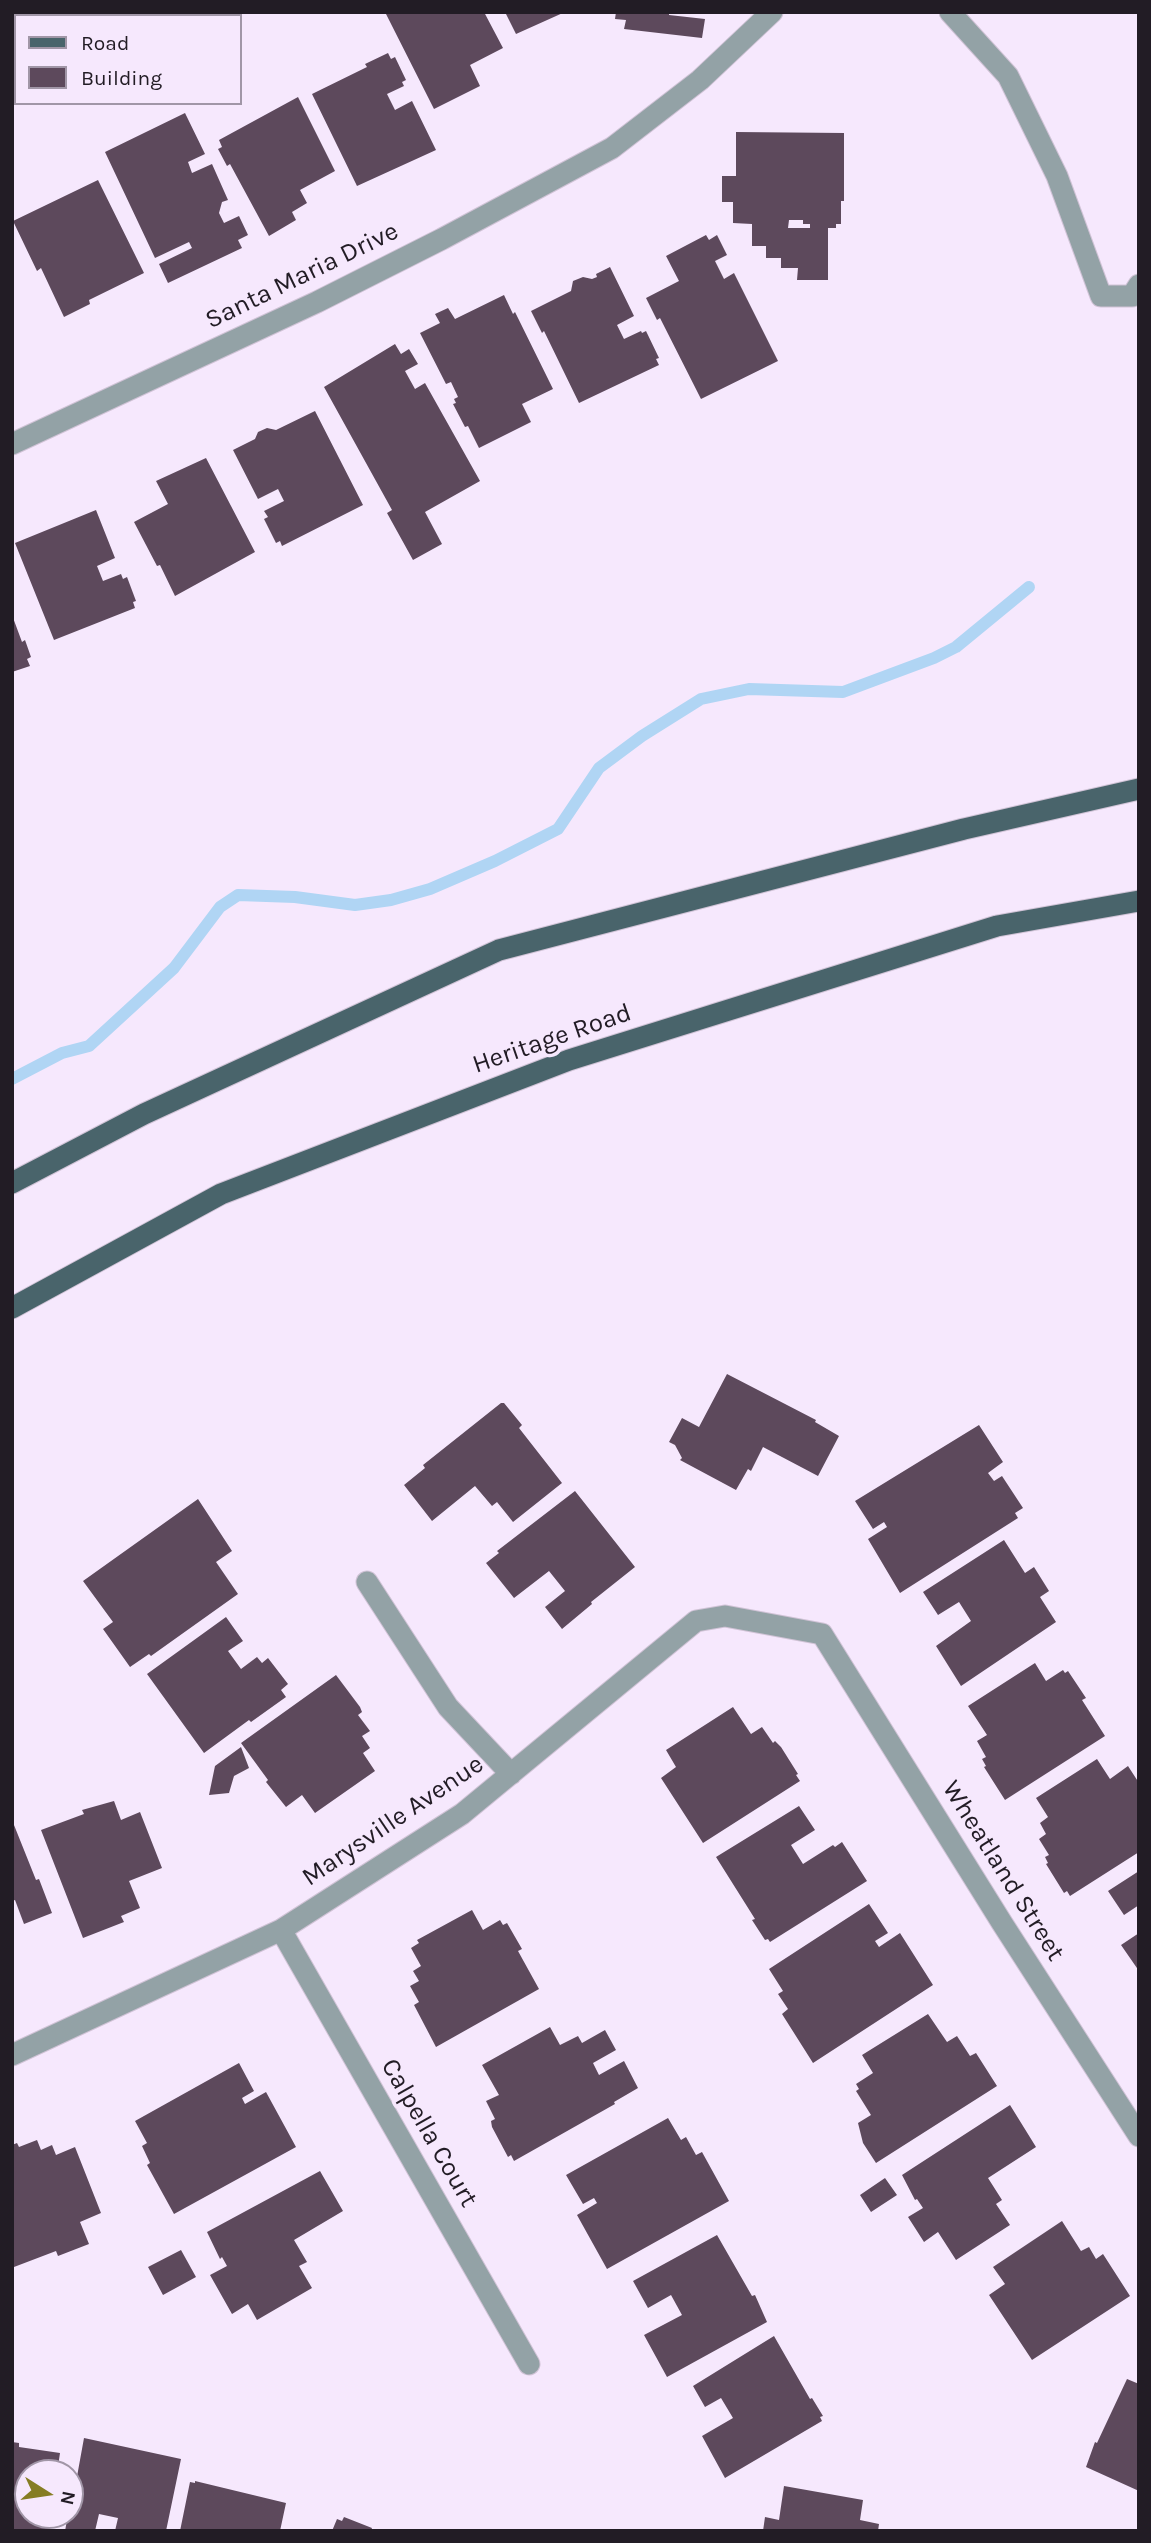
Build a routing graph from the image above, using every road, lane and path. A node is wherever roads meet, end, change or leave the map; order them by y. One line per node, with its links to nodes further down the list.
1 (772, 12): 4 (street, Santa Maria Drive)
2 (950, 12): 3 (street)
3 (1139, 285)
4 (12, 444)
5 (1139, 789): 7 (main road)
6 (1139, 901): 8 (main road, Heritage Road)
7 (12, 1183)
8 (12, 1308)
9 (367, 1582): 11 (street)
10 (822, 1634): 11 (street, Marysville Avenue); 14 (street, Wheatland Street)
11 (511, 1774): 12 (street, Marysville Avenue)
12 (281, 1930): 13 (street, Marysville Avenue); 15 (street, Calpella Court)
13 (12, 2055)
14 (1139, 2136)
15 (530, 2364)

